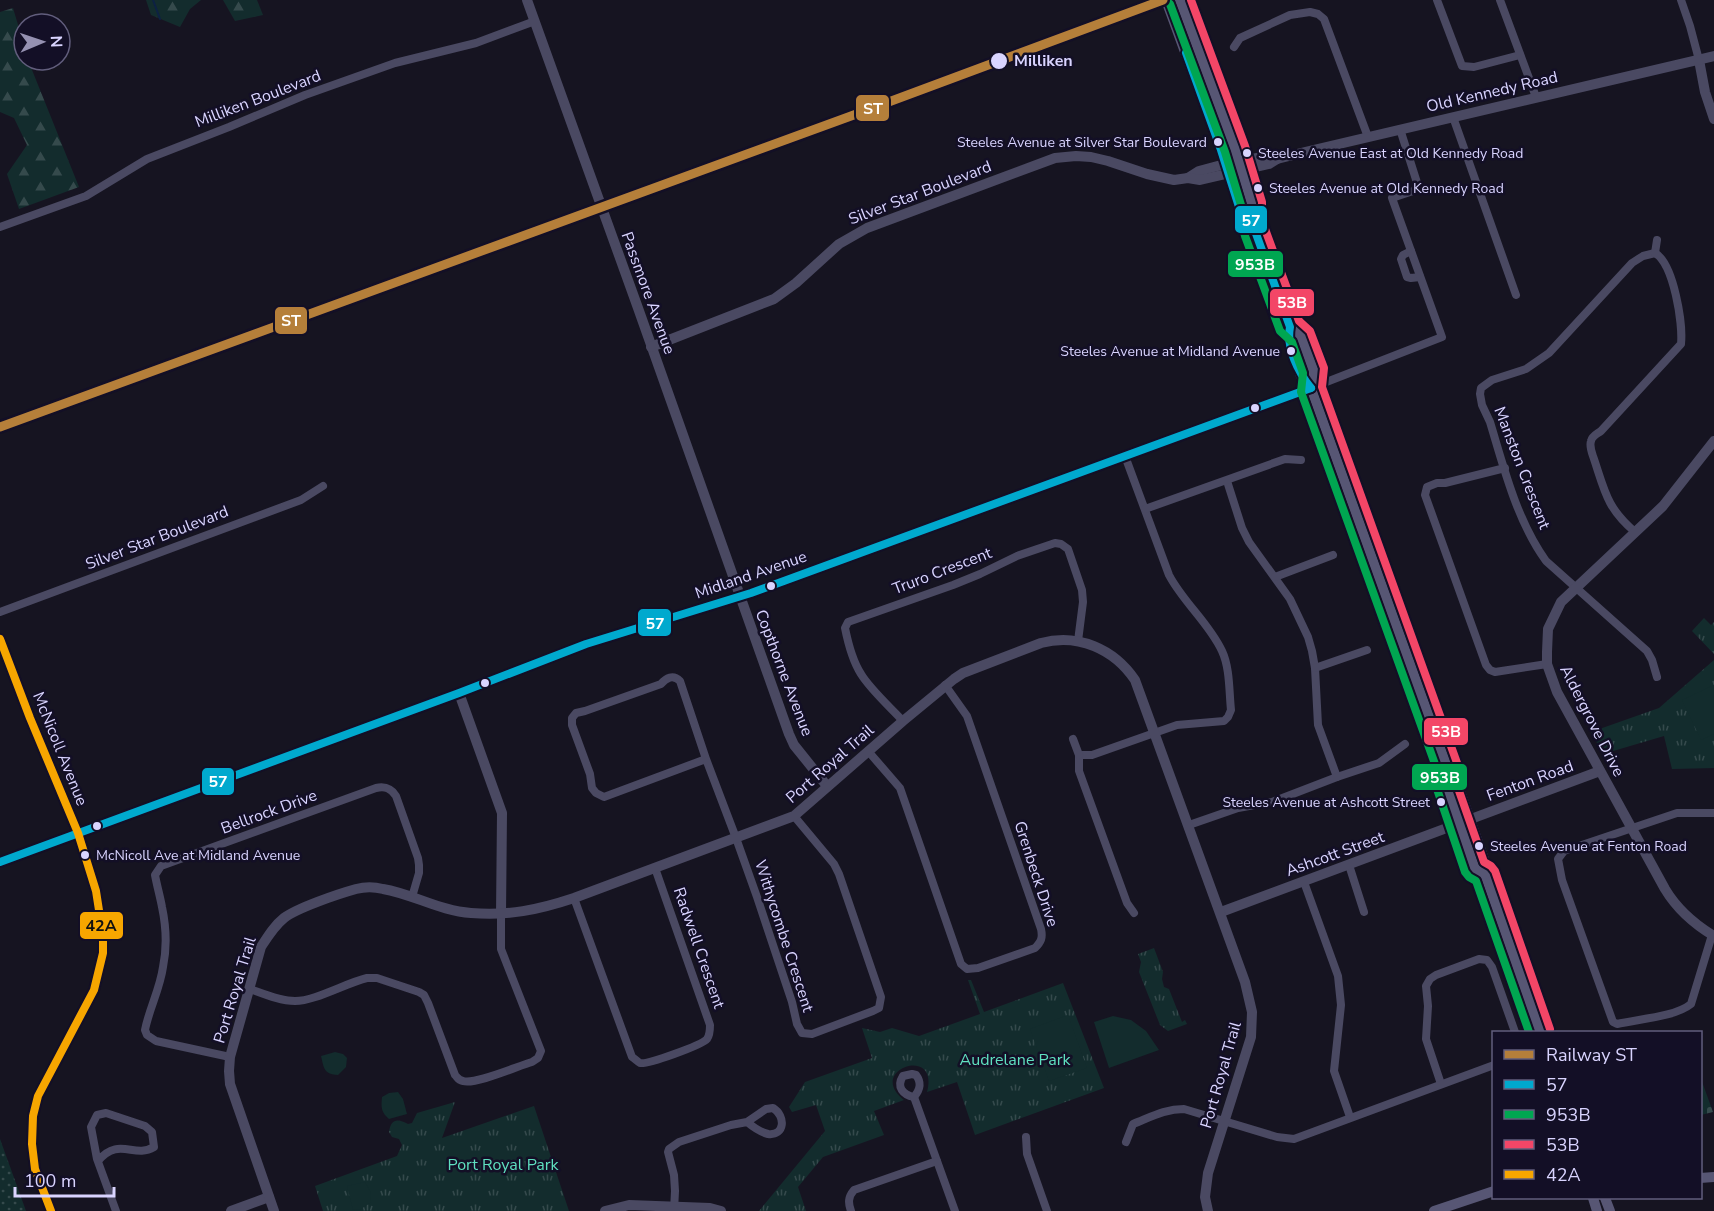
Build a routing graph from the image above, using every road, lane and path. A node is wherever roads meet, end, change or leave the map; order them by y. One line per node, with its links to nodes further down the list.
1 (528, 0): 7 (street, Passmore Avenue)
2 (1166, 0): 18 (main road)
3 (1180, 0): 17 (main road)
4 (1437, 0): 9 (street)
5 (1500, 0): 9 (street)
6 (1681, 0): 11 (street)
7 (535, 21): 20 (street, Milliken Boulevard); 24 (street, Passmore Avenue)
8 (1234, 47): 16 (street)
9 (1520, 55): 12 (street)
10 (1714, 56): 11 (street, Old Kennedy Road)
11 (1699, 60): 12 (street, Old Kennedy Road); 14 (street)
12 (1536, 97): 13 (street, Old Kennedy Road)
13 (1453, 117): 15 (street, Old Kennedy Road); 23 (street)
14 (1714, 119)
15 (1400, 129): 16 (street, Old Kennedy Road); 25 (street, Midland Avenue)
16 (1368, 137): 17 (street, Old Kennedy Road)
17 (1240, 166): 18 (street, Silver Star Boulevard); 19 (main road)
18 (1227, 169): 19 (main road); 24 (street, Silver Star Boulevard)
19 (1251, 220): 25 (main road)
20 (0, 227)
21 (1657, 240): 22 (street)
22 (1655, 253): 29 (street, Manston Crescent); 33 (street)
23 (1516, 295)
24 (651, 346): 37 (street, Passmore Avenue)
25 (1311, 387): 27 (main road, Midland Avenue); 59 (main road)
26 (1714, 441): 33 (street, Aldergrove Drive)
27 (1125, 456): 32 (street); 37 (main road, Midland Avenue)
28 (1301, 460): 30 (street)
29 (1505, 468): 36 (street, Manston Crescent); 42 (street)
30 (1227, 481): 32 (street); 35 (street)
31 (323, 486): 38 (street, Silver Star Boulevard)
32 (1145, 509): 48 (street)
33 (1635, 532): 36 (street, Aldergrove Drive)
34 (1333, 555): 35 (street)
35 (1275, 577): 43 (street)
36 (1577, 587): 42 (street, Aldergrove Drive); 44 (street, Manston Crescent)
37 (741, 596): 46 (main road, Midland Avenue); 56 (street, Copthorne Avenue)
38 (0, 612)
39 (0, 639): 62 (main road, McNicoll Avenue)
40 (1078, 641): 45 (street, Port Royal Trail); 47 (street, Truro Crescent); 48 (street, Port Royal Trail)
41 (1367, 650): 43 (street)
42 (1547, 664): 54 (street, Aldergrove Drive)
43 (1315, 668): 55 (street)
44 (1657, 677)
45 (945, 685): 47 (street, Port Royal Trail); 51 (street, Grenbeck Drive)
46 (459, 693): 62 (main road, Midland Avenue); 73 (street)
47 (903, 721): 51 (street, Port Royal Trail)
48 (1155, 733): 52 (street); 60 (street, Port Royal Trail)
49 (1073, 739): 52 (street)
50 (1405, 744): 55 (street)
51 (868, 751): 56 (street, Port Royal Trail)
52 (1079, 755): 72 (street)
53 (706, 759): 53 (street); 63 (street)
54 (1600, 771): 59 (street, Fenton Road); 61 (street, Aldergrove Drive)
55 (1337, 777): 60 (street)
56 (827, 786): 58 (street, Port Royal Trail)
57 (1714, 813): 61 (street)
58 (794, 816): 63 (street, Port Royal Trail); 63 (street, Withycombe Crescent)
59 (1465, 822): 65 (street, Ashcott Street); 77 (main road)
60 (1189, 825): 70 (street, Port Royal Trail)
61 (1632, 829): 74 (street, Aldergrove Drive); 74 (street)
62 (78, 833): 64 (main road, Midland Avenue); 92 (main road, McNicoll Avenue)
63 (736, 838): 66 (street, Port Royal Trail)
64 (0, 862)
65 (1348, 865): 67 (street, Ashcott Street); 71 (street)
66 (655, 868): 69 (street, Port Royal Trail); 69 (street, Radwell Crescent)
67 (1304, 882): 70 (street, Ashcott Street); 82 (street)
68 (412, 897): 73 (street, Port Royal Trail); 75 (street, Port Royal Trail); 78 (street, Bellrock Drive)
69 (574, 898): 73 (street, Port Royal Trail)
70 (1221, 912): 83 (street, Port Royal Trail)
71 (1364, 912)
72 (1134, 913)
73 (501, 914): 75 (street)
74 (1713, 935)
75 (250, 989): 78 (street, Port Royal Trail)
76 (1515, 1031): 80 (street)
77 (1540, 1031)
78 (231, 1057): 90 (street, Port Royal Trail)
79 (1492, 1066): 80 (street)
80 (1441, 1084): 82 (street)
81 (914, 1097): 88 (street)
82 (1350, 1117): 83 (street)
83 (1224, 1120): 86 (street); 101 (street, Port Royal Trail)
84 (747, 1122): 91 (street)
85 (1026, 1137): 100 (street)
86 (1126, 1142)
87 (98, 1161): 87 (street); 93 (street)
88 (937, 1161): 98 (street); 99 (street)
89 (1492, 1192): 102 (main road)
90 (269, 1197): 94 (street); 95 (street, Port Royal Trail)
91 (674, 1208): 96 (street); 97 (street)
92 (51, 1211)
93 (116, 1211)
94 (231, 1211)
95 (274, 1211)
96 (605, 1211)
97 (721, 1211)
98 (851, 1211)
99 (955, 1211)
100 (1047, 1211)
101 (1208, 1211)
102 (1434, 1211)

